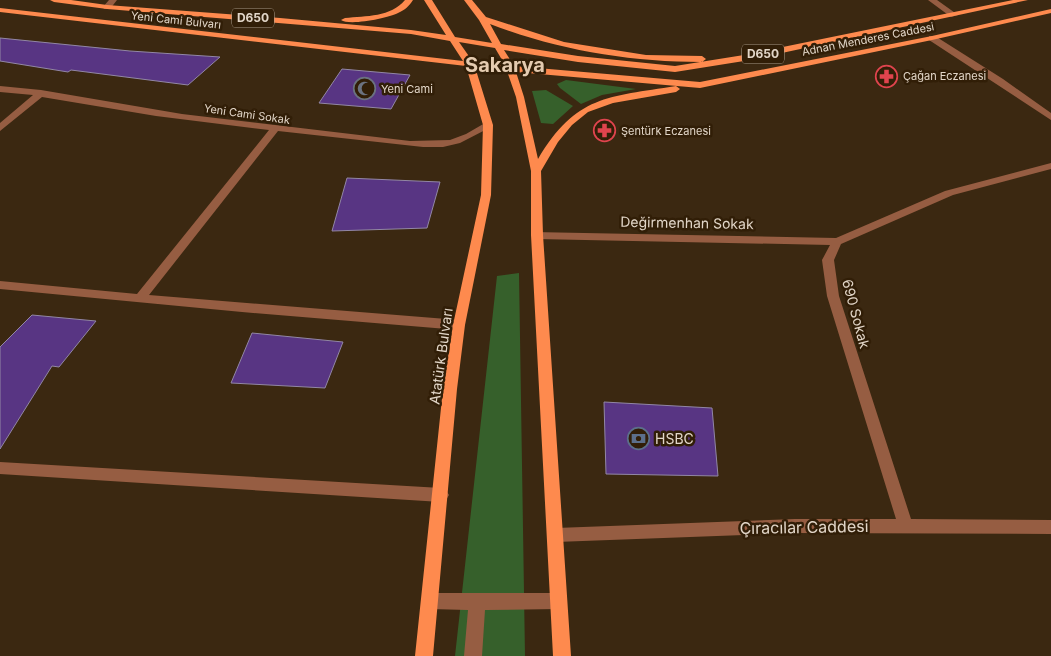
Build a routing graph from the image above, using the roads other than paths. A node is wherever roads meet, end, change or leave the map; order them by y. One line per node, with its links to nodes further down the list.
1 (54, 0): 8 (main road, Yeni Cami Bulvarı / D650)
2 (113, 0): 8 (street)
3 (410, 0): 13 (main road)
4 (428, 0): 15 (main road, Atatürk Bulvarı)
5 (468, 0): 12 (main road)
6 (932, 0): 11 (street)
7 (1024, 0): 11 (main road, Adnan Menderes Caddesi / D650)
8 (107, 7): 13 (main road, Yeni Cami Bulvarı / D650)
9 (0, 10): 17 (main road, Yeni Cami Bulvarı)
10 (1051, 11): 14 (main road, Adnan Menderes Caddesi)
11 (954, 15): 18 (main road, Adnan Menderes Caddesi / D650)
12 (483, 19): 16 (main road); 18 (main road)
13 (323, 23): 15 (main road, Yeni Cami Bulvarı / D650)
14 (932, 38): 22 (main road, Adnan Menderes Caddesi); 25 (street)
15 (452, 39): 16 (main road, Yeni Cami Bulvarı); 19 (main road, Atatürk Bulvarı)
16 (499, 46): 18 (main road, Adnan Menderes Caddesi / D650); 20 (main road)
17 (423, 58): 19 (main road, Yeni Cami Bulvarı); 21 (main road)
18 (744, 58)
19 (470, 64): 20 (main road, Yeni Cami Bulvarı); 21 (main road, Atatürk Bulvarı)
20 (511, 69): 22 (main road, Adnan Menderes Caddesi); 30 (main road)
21 (476, 84): 26 (main road, Atatürk Bulvarı)
22 (700, 84): 30 (main road)
23 (0, 89): 24 (street, Yeni Cami Sokak)
24 (41, 93): 27 (street); 28 (street, Yeni Cami Sokak)
25 (1051, 117)
26 (488, 125): 28 (street, Yeni Cami Sokak); 35 (main road, Atatürk Bulvarı)
27 (0, 128)
28 (275, 130): 34 (street)
29 (1051, 166): 32 (street)
30 (536, 170): 31 (main road)
31 (537, 236): 32 (street, Değirmenhan Sokak); 40 (main road)
32 (837, 242): 38 (street, 690 Sokak)
33 (0, 285): 34 (street)
34 (140, 298): 35 (street)
35 (459, 326): 37 (main road, Atatürk Bulvarı)
36 (0, 468): 37 (street)
37 (441, 495): 41 (main road, Atatürk Bulvarı)
38 (906, 526): 39 (street, Çıracılar Caddesi); 40 (street, Çıracılar Caddesi)
39 (1051, 527)
40 (556, 535): 42 (main road)
41 (430, 601): 43 (street); 44 (main road, Atatürk Bulvarı)
42 (559, 601): 43 (street); 46 (main road)
43 (477, 602): 45 (street)
44 (424, 656)
45 (473, 656)
46 (562, 656)

